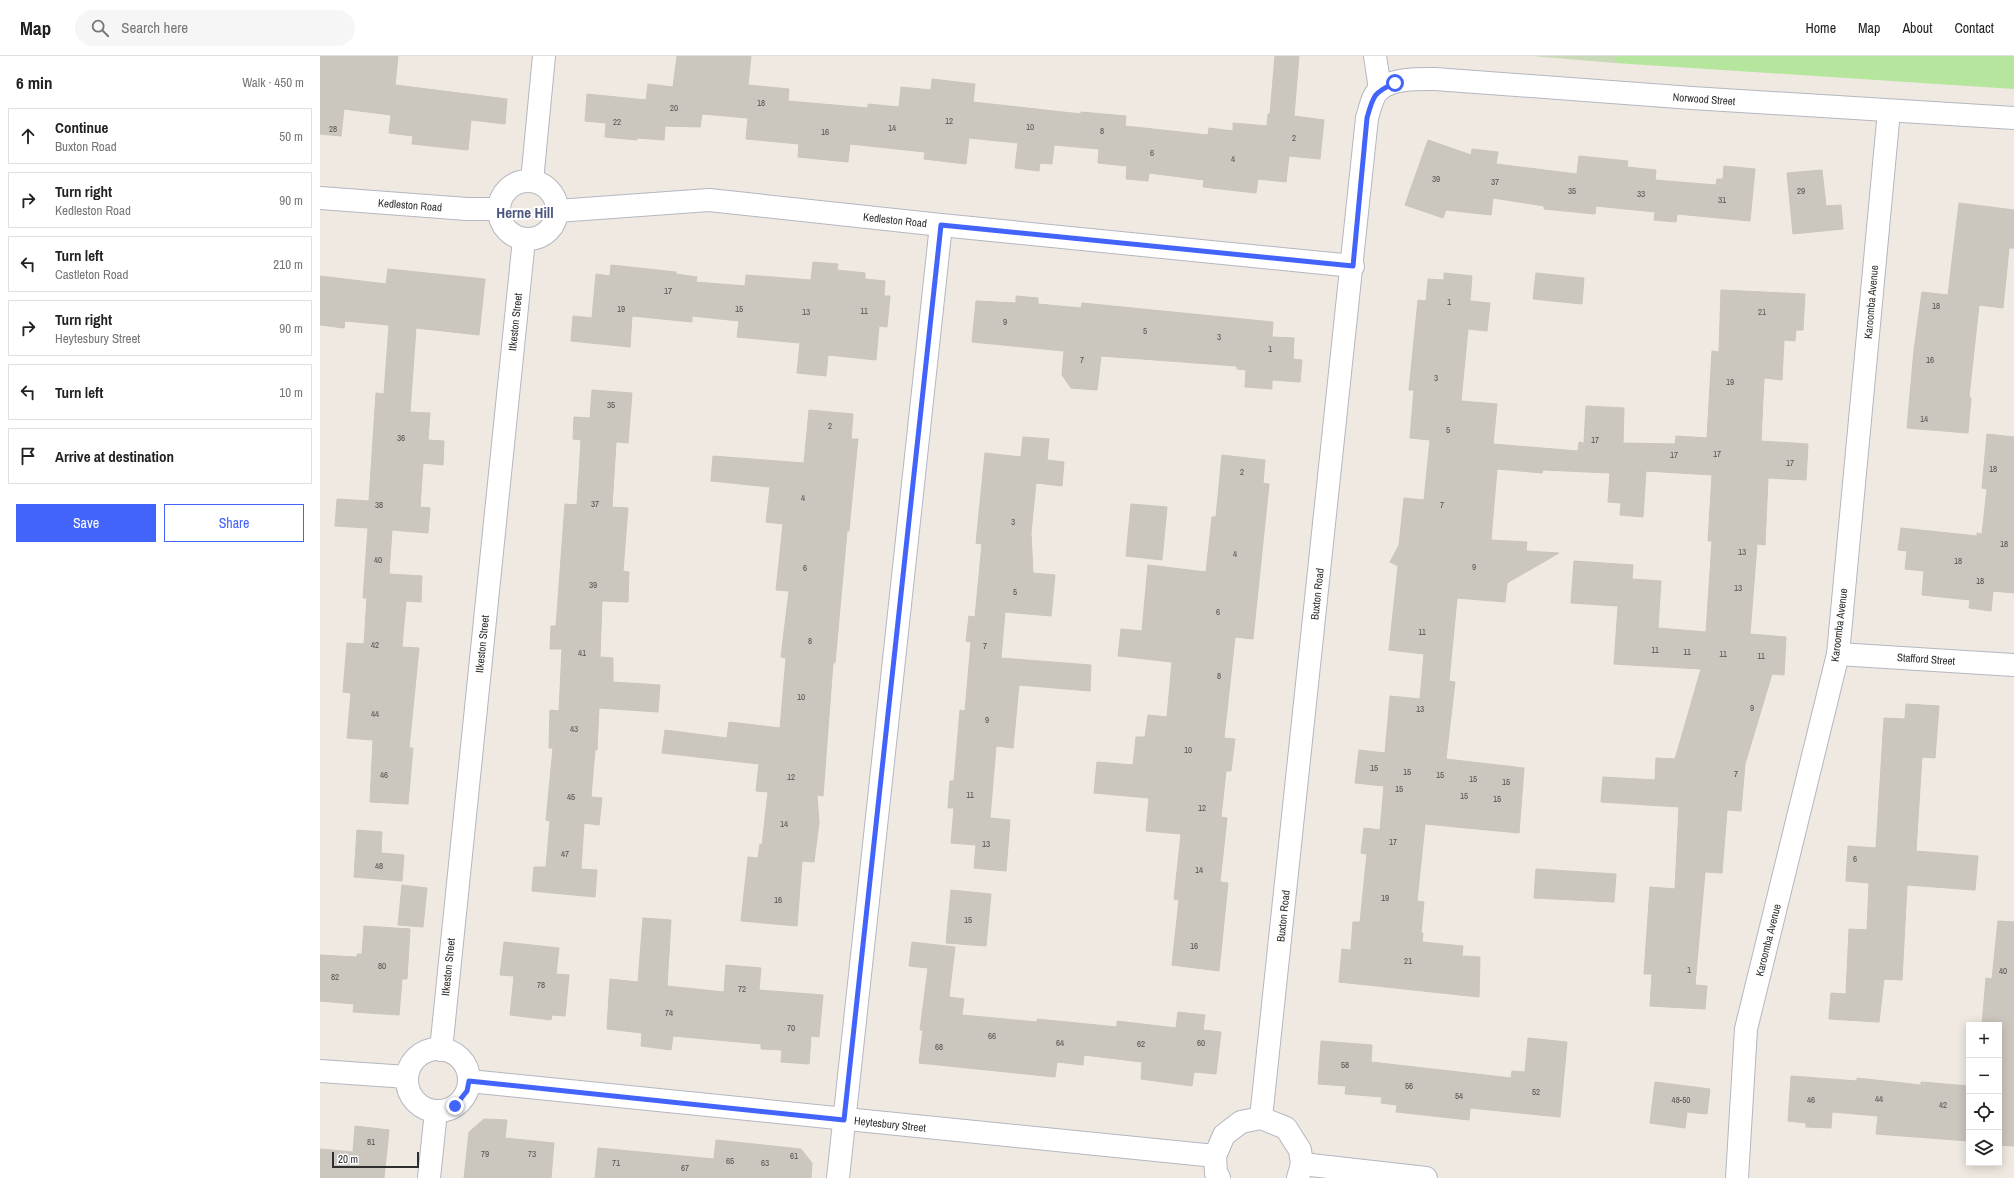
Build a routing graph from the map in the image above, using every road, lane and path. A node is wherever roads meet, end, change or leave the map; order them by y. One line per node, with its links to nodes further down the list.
1 (544, 56): 6 (street)
2 (1375, 56): 3 (street)
3 (1387, 86): 4 (street, Norwood Street); 12 (street, Buxton Road)
4 (1889, 111): 5 (street, Norwood Street); 13 (street, Karoomba Avenue)
5 (2014, 118)
6 (532, 182): 8 (street); 9 (street)
7 (320, 198): 8 (street, Kedleston Road)
8 (499, 210): 11 (street)
9 (557, 211): 10 (street, Kedleston Road); 11 (street)
10 (941, 225): 12 (street, Kedleston Road); 21 (street)
11 (524, 239): 15 (street, Itkeston Street)
12 (1353, 266): 20 (street, Buxton Road)
13 (1838, 654): 14 (street, Stafford Street); 28 (street, Karoomba Avenue)
14 (2014, 665)
15 (441, 1050): 17 (street); 18 (street)
16 (320, 1071): 17 (street)
17 (407, 1077): 19 (street)
18 (469, 1081): 19 (street); 21 (street, Heytesbury Street)
19 (436, 1111): 24 (street)
20 (1261, 1118): 22 (street); 23 (street)
21 (844, 1120): 22 (street, Heytesbury Street); 25 (street)
22 (1215, 1156): 26 (street)
23 (1300, 1171): 27 (street)
24 (429, 1178)
25 (838, 1178)
26 (1219, 1178)
27 (1426, 1178)
28 (1737, 1178)

